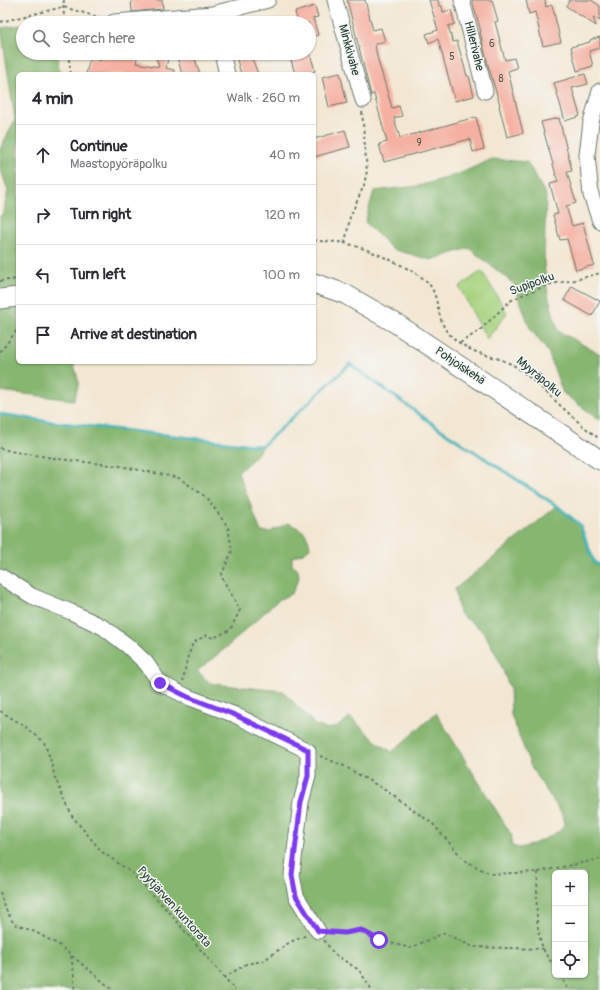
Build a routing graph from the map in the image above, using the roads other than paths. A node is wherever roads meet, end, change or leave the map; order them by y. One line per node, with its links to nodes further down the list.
1 (268, 0): 4 (street)
2 (335, 0): 9 (street, Minkkivahe)
3 (462, 0): 7 (street, Hillerivahe)
4 (219, 16)
5 (224, 60): 6 (street)
6 (227, 72)
7 (485, 91)
8 (600, 91): 10 (street)
9 (363, 100)
10 (600, 221)
11 (316, 284): 14 (main road, Pohjoiskehä)
12 (16, 297): 13 (main road)
13 (0, 298)
14 (600, 460)
15 (0, 576): 16 (street)
16 (318, 931)

